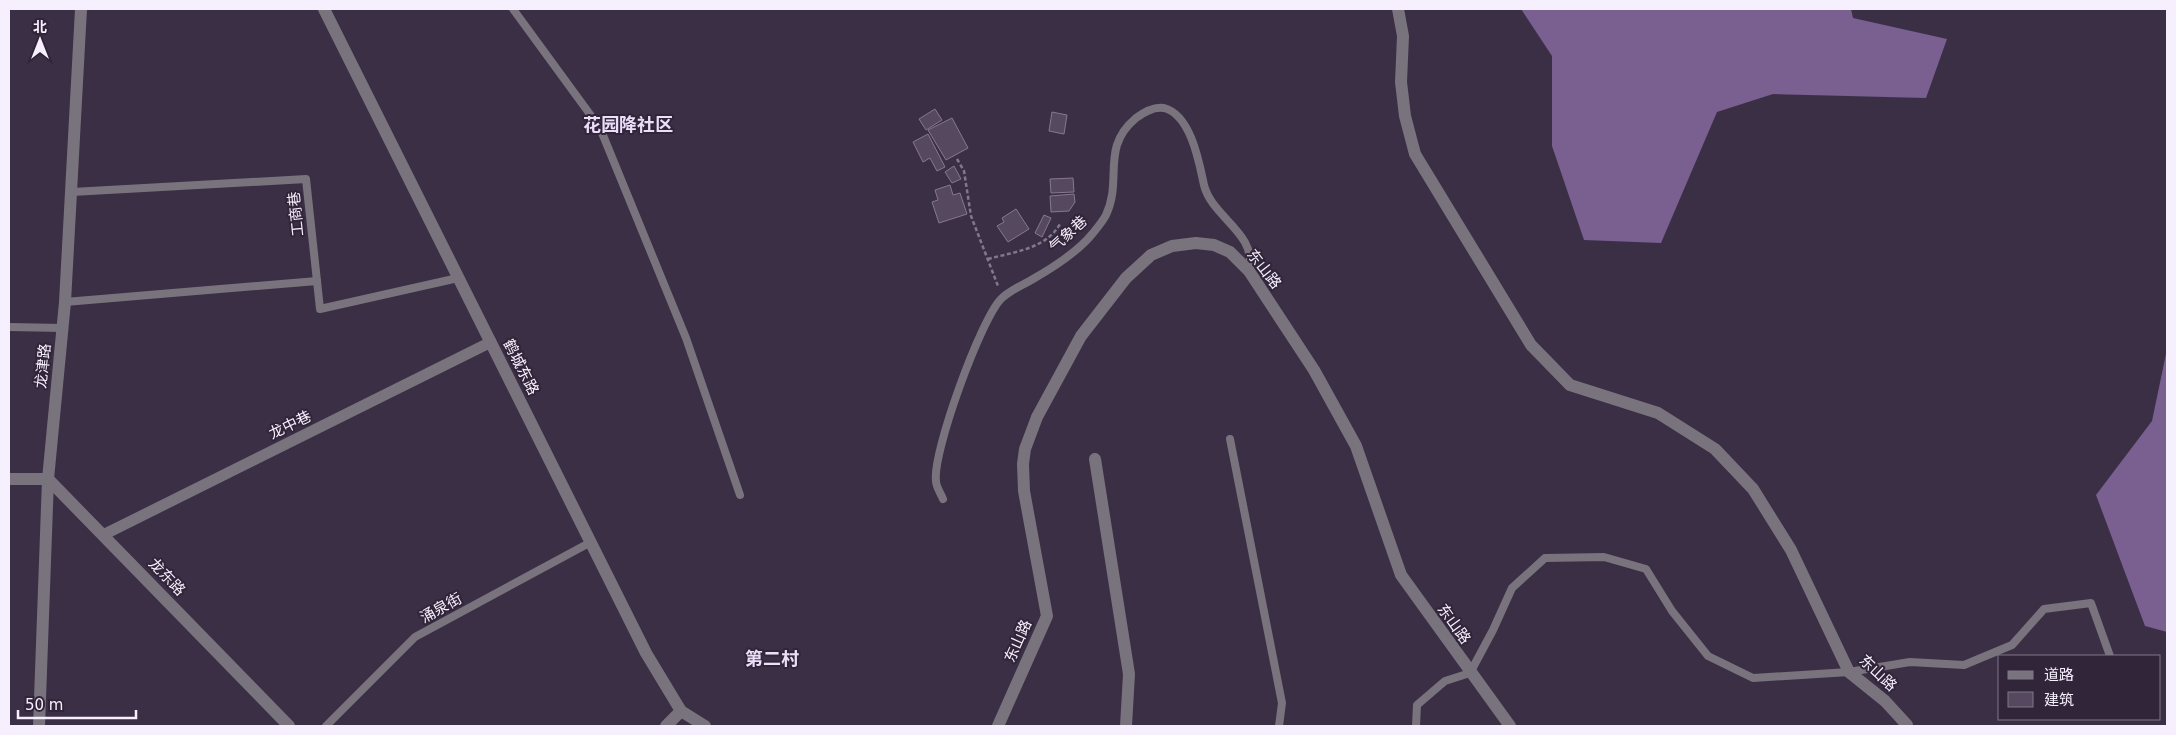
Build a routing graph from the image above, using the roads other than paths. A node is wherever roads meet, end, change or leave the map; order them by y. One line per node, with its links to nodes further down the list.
1 (81, 9): 5 (street, 龙津路)
2 (324, 9): 7 (street, 鹤城东路)
3 (513, 9): 17 (lane)
4 (1398, 9): 22 (street, 东山路)
5 (72, 192): 8 (lane, 工商巷); 9 (street, 龙津路)
6 (1248, 271): 18 (lane, 气象巷); 23 (street, 东山路); 30 (street, 东山路)
7 (458, 278): 8 (lane, 工商巷); 12 (street, 鹤城东路)
8 (317, 281): 9 (lane)
9 (65, 302): 11 (street, 龙津路)
10 (9, 327): 11 (lane)
11 (63, 328): 15 (street, 龙津路)
12 (491, 342): 19 (street, 龙中巷); 20 (street, 鹤城东路)
13 (1230, 439): 32 (lane)
14 (1095, 459): 31 (street)
15 (48, 478): 16 (street); 19 (street, 龙东路); 25 (street, 龙津路)
16 (9, 479)
17 (740, 495)
18 (943, 499)
19 (103, 535): 26 (street, 龙东路)
20 (590, 542): 24 (street, 鹤城东路); 27 (lane, 涌泉街)
21 (2110, 655): 22 (lane)
22 (1848, 672): 23 (lane); 35 (street, 东山路)
23 (1470, 673): 33 (lane); 34 (street, 东山路)
24 (681, 711): 28 (street); 29 (street, 鹤城东路)
25 (39, 726)
26 (289, 726)
27 (326, 726)
28 (666, 726)
29 (705, 726)
30 (998, 726)
31 (1126, 726)
32 (1279, 726)
33 (1416, 726)
34 (1510, 726)
35 (1906, 726)

